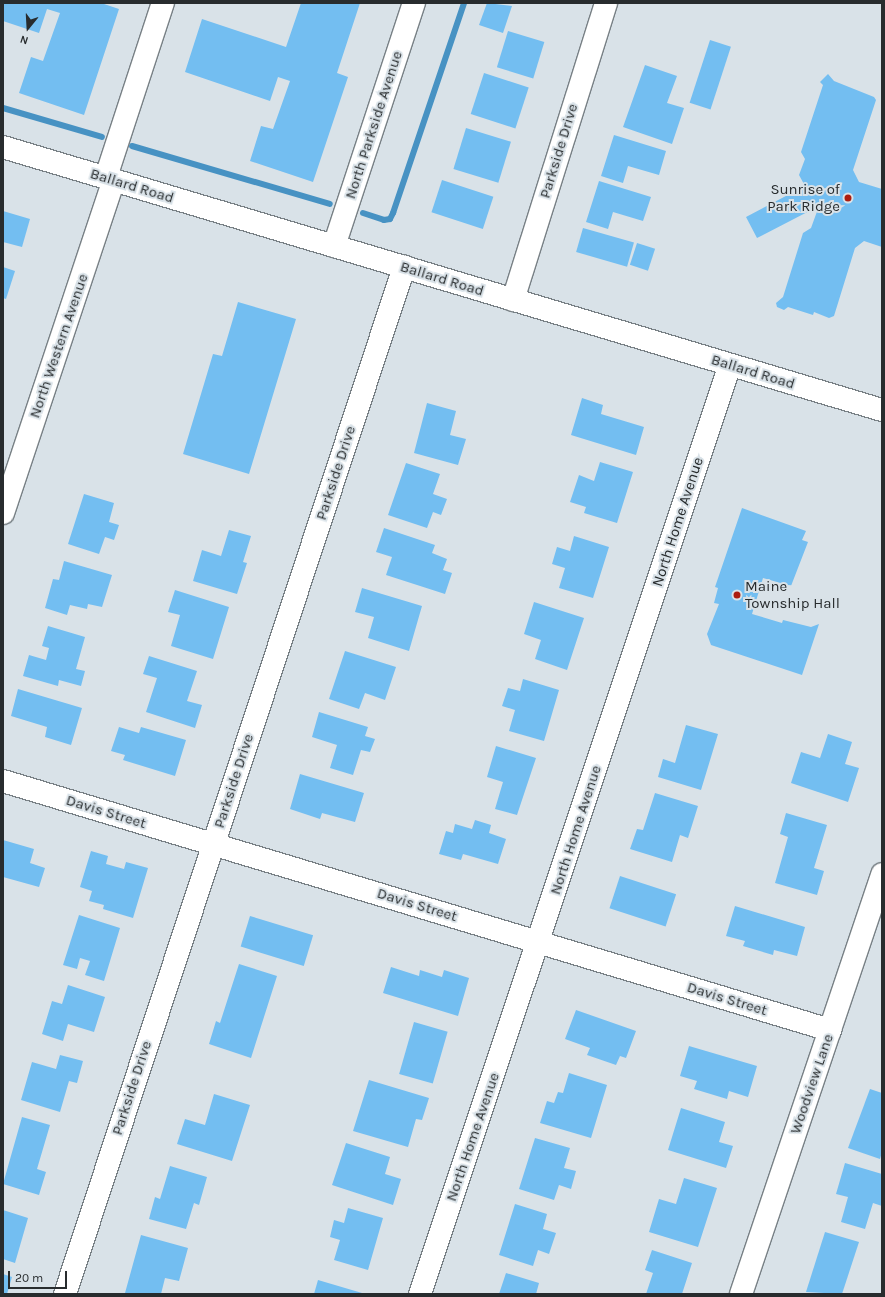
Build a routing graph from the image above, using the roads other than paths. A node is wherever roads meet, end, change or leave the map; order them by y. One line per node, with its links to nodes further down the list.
1 (163, 3): 5 (street, North Western Avenue)
2 (414, 3): 6 (street, North Parkside Avenue)
3 (606, 3): 8 (street, Parkside Drive)
4 (3, 147): 5 (street, Ballard Road)
5 (110, 179): 6 (street, Ballard Road); 11 (street, North Western Avenue)
6 (334, 246): 7 (street, Ballard Road)
7 (404, 267): 8 (street, Ballard Road); 13 (street, Parkside Drive)
8 (513, 300): 9 (street, Ballard Road)
9 (730, 365): 10 (street, Ballard Road); 15 (street, North Home Avenue)
10 (882, 410)
11 (3, 513)
12 (3, 781): 13 (street, Davis Street)
13 (213, 844): 15 (street, Davis Street); 17 (street, Parkside Drive)
14 (882, 874): 16 (street, Woodview Lane)
15 (539, 942): 16 (street, Davis Street); 18 (street, North Home Avenue)
16 (830, 1030): 19 (street, Woodview Lane)
17 (64, 1294)
18 (420, 1294)
19 (741, 1294)

